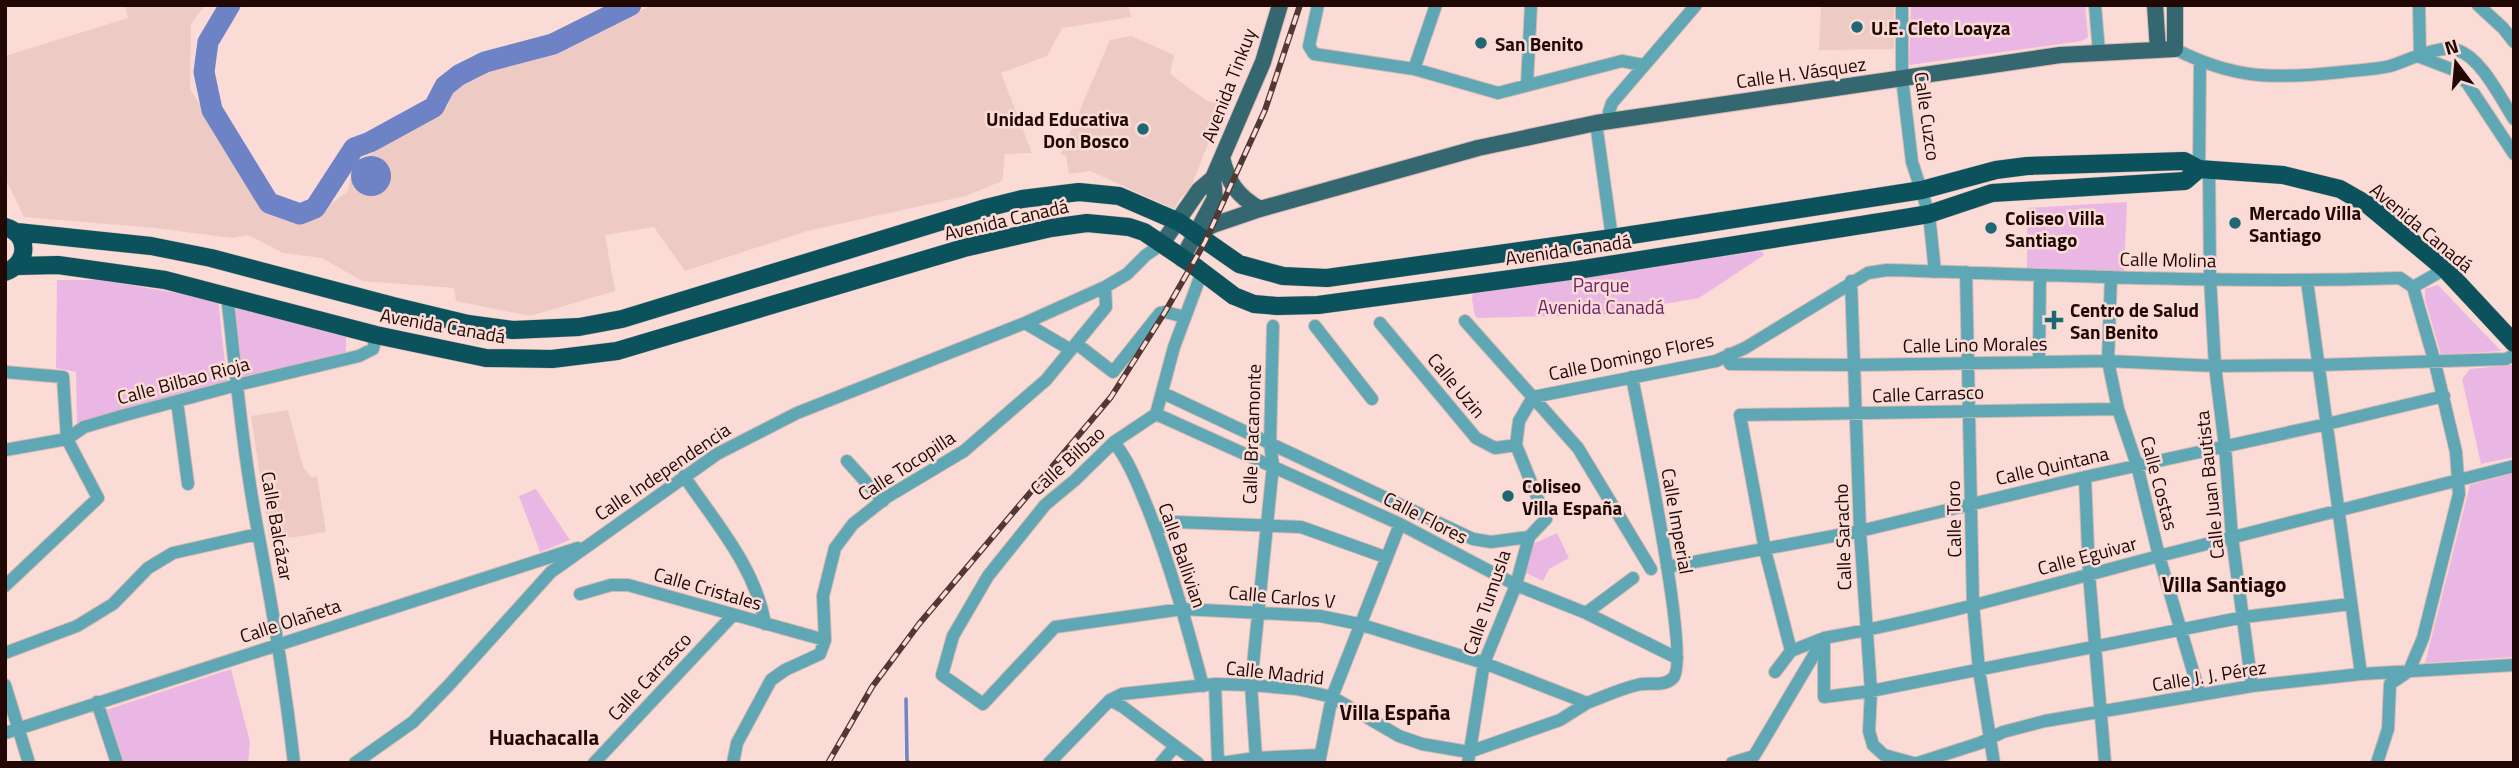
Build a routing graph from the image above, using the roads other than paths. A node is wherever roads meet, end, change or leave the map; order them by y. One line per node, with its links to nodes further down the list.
1 (1280, 5): 24 (main road, Avenida Tinkuy)
2 (1318, 5): 18 (street)
3 (1436, 5): 18 (street)
4 (1531, 5): 20 (street)
5 (1696, 5): 17 (street)
6 (1902, 5): 19 (street, Calle Cuzco)
7 (2095, 5): 14 (street)
8 (2155, 5): 13 (main road)
9 (2175, 5): 13 (main road)
10 (2419, 5): 15 (street)
11 (2478, 5): 12 (street)
12 (2514, 42)
13 (2167, 49): 14 (main road, Calle H. Vásquez); 16 (street, Calle H. Vásquez)
14 (2099, 52): 19 (main road, Calle H. Vásquez)
15 (2420, 57): 16 (street, Calle H. Vásquez); 21 (street, Calle H. Vásquez); 23 (street)
16 (2200, 62): 25 (street, Calle Juan Bautista)
17 (1643, 65): 20 (street); 22 (street)
18 (1414, 69): 20 (street)
19 (1902, 78): 22 (main road, Calle H. Vásquez); 27 (street, Calle Cuzco)
20 (1527, 84)
21 (2514, 119)
22 (1603, 122): 28 (main road, Calle H. Vásquez); 33 (street)
23 (2514, 154)
24 (1222, 158): 26 (main road, Avenida Tinkuy); 28 (main road)
25 (2204, 169): 27 (highway, Avenida Canadá); 29 (highway, Avenida Canadá); 38 (highway, Avenida Canadá); 44 (street, Calle Juan Bautista)
26 (1213, 178): 30 (main road, Avenida Tinkuy); 32 (main road, Avenida Tinkuy)
27 (1922, 190): 29 (street); 33 (highway, Avenida Canadá)
28 (1259, 209): 32 (main road, Calle H. Vásquez)
29 (1929, 214): 40 (street); 49 (highway, Avenida Canadá)
30 (1179, 222): 31 (highway, Avenida Canadá); 32 (highway, Avenida Canadá); 34 (main road, Avenida Tinkuy)
31 (11, 229): 37 (highway)
32 (1196, 234): 35 (main road, Avenida Tinkuy); 36 (highway, Avenida Canadá)
33 (1612, 238): 36 (highway, Avenida Canadá)
34 (1161, 245): 35 (highway, Avenida Canadá); 48 (street, Calle Independencia); 57 (highway, Avenida Canadá)
35 (1182, 259): 39 (highway, Avenida Canadá)
36 (1239, 264): 49 (highway)
37 (11, 269): 50 (highway, Avenida Canadá)
38 (2445, 269): 47 (street); 58 (highway, Avenida Canadá)
39 (1202, 272): 49 (highway, Avenida Canadá); 51 (street)
40 (1935, 272): 41 (street, Calle Molina); 45 (street, Calle Domingo Flores)
41 (1966, 272): 42 (street, Calle Molina); 62 (street, Calle Toro)
42 (2040, 277): 43 (street, Calle Molina); 63 (street)
43 (2111, 277): 44 (street, Calle Molina); 64 (street, Calle Costas)
44 (2210, 278): 46 (street, Calle Molina); 68 (street, Calle Juan Bautista)
45 (1851, 281): 61 (street, Calle Domingo Flores); 66 (street, Calle Saracho)
46 (2307, 281): 47 (street, Calle Molina); 67 (street)
47 (2413, 286): 65 (street)
48 (1105, 287): 54 (street, Calle Independencia); 59 (street, Calle Tocopilla)
49 (1226, 291)
50 (227, 295): 57 (highway, Avenida Canadá); 71 (street, Calle Balcázar)
51 (1185, 317): 59 (street); 72 (street)
52 (1465, 321): 74 (street)
53 (1380, 323): 85 (street, Calle Uzin)
54 (1025, 324): 59 (street); 92 (street, Calle Independencia)
55 (1273, 326): 84 (street, Calle Bracamonte)
56 (1315, 326): 75 (street)
57 (374, 342): 71 (street, Calle Bilbao Rioja)
58 (2514, 343)
59 (1074, 347): 96 (street, Calle Tocopilla)
60 (2514, 355): 65 (street, Calle Lino Morales)
61 (1730, 359): 66 (street, Calle Lino Morales); 70 (street, Calle Domingo Flores)
62 (1968, 362): 63 (street, Calle Lino Morales); 66 (street, Calle Lino Morales); 78 (street, Calle Toro)
63 (2039, 362): 64 (street, Calle Lino Morales)
64 (2108, 362): 68 (street, Calle Lino Morales); 77 (street, Calle Costas)
65 (2435, 363): 67 (street, Calle Lino Morales); 73 (street)
66 (1856, 365): 80 (street, Calle Saracho)
67 (2319, 365): 68 (street, Calle Lino Morales); 81 (street)
68 (2215, 366): 86 (street, Calle Juan Bautista)
69 (5, 372): 82 (street)
70 (1632, 377): 74 (street, Calle Domingo Flores); 110 (street, Calle Imperial)
71 (237, 385): 76 (street, Calle Bilbao Rioja); 103 (street, Calle Balcázar)
72 (1163, 393): 79 (street); 84 (street)
73 (2444, 396): 81 (street, Calle Quintana); 94 (street)
74 (1533, 397): 85 (street, Calle Domingo Flores); 111 (street)
75 (1372, 399)
76 (177, 401): 82 (street, Calle Bilbao Rioja); 95 (street)
77 (2118, 408): 78 (street, Calle Carrasco); 90 (street, Calle Costas)
78 (1969, 411): 80 (street, Calle Carrasco); 97 (street, Calle Toro)
79 (1156, 414): 83 (street, Calle Bilbao); 89 (street, Calle Flores)
80 (1857, 415): 102 (street, Calle Saracho); 107 (street, Calle Carrasco)
81 (2327, 424): 86 (street, Calle Quintana); 98 (street)
82 (67, 439): 87 (street, Calle Bilbao Rioja); 115 (street)
83 (1115, 442): 101 (street, Calle Ballivian); 151 (street, Calle Bilbao)
84 (1270, 443): 89 (street, Calle Bracamonte); 104 (street)
85 (1516, 445): 104 (street)
86 (2225, 447): 90 (street, Calle Quintana); 105 (street, Calle Juan Bautista)
87 (5, 450)
88 (847, 461): 96 (street)
89 (1273, 465): 99 (street, Calle Flores); 100 (street, Calle Bracamonte)
90 (2137, 465): 93 (street, Calle Quintana); 108 (street, Calle Costas)
91 (2514, 467): 94 (street, Calle Eguivar)
92 (684, 476): 106 (street, Calle Independencia); 124 (street)
93 (2085, 477): 97 (street, Calle Quintana); 112 (street)
94 (2458, 481): 98 (street, Calle Eguivar); 139 (street)
95 (188, 484)
96 (883, 501): 129 (street, Calle Tocopilla)
97 (1972, 503): 102 (street, Calle Quintana); 117 (street, Calle Toro)
98 (2338, 509): 105 (street, Calle Eguivar); 118 (street)
99 (1400, 524): 109 (street); 114 (street, Calle Flores)
100 (1266, 526): 101 (street); 109 (street); 120 (street, Calle Bracamonte)
101 (1156, 530): 119 (street, Calle Ballivian)
102 (1860, 531): 107 (street, Calle Quintana); 127 (street, Calle Saracho)
103 (258, 534): 130 (street, Calle Balcázar); 133 (street)
104 (1529, 537): 114 (street, Calle Tumusla)
105 (2232, 537): 108 (street, Calle Eguivar); 123 (street, Calle Juan Bautista)
106 (587, 545): 130 (street, Calle Olañeta); 163 (street, Calle Independencia)
107 (1765, 550): 110 (street, Calle Quintana); 132 (street)
108 (2159, 556): 112 (street, Calle Eguivar); 126 (street, Calle Costas)
109 (1385, 557): 125 (street)
110 (1668, 567): 134 (street, Calle Imperial)
111 (1651, 569)
112 (2089, 574): 117 (street, Calle Eguivar); 131 (street)
113 (1633, 578): 121 (street)
114 (1516, 585): 121 (street, Calle Flores); 135 (street, Calle Tumusla)
115 (5, 586)
116 (580, 594): 122 (street, Calle Cristales)
117 (1973, 604): 127 (street, Calle Eguivar); 137 (street, Calle Toro)
118 (2350, 604): 123 (street); 140 (street)
119 (1182, 609): 120 (street, Calle Carlos V); 142 (street, Calle Ballivian); 151 (street, Calle Carlos V)
120 (1257, 612): 125 (street, Calle Carlos V); 143 (street, Calle Bracamonte)
121 (1586, 613): 134 (street, Calle Flores)
122 (733, 615): 124 (street, Calle Cristales); 164 (street, Calle Carrasco)
123 (2244, 617): 126 (street); 144 (street, Calle Juan Bautista)
124 (765, 624): 129 (street, Calle Cristales)
125 (1359, 624): 135 (street, Calle Carlos V); 147 (street)
126 (2181, 630): 131 (street); 146 (street, Calle Costas)
127 (1866, 631): 128 (street, Calle Eguivar); 145 (street, Calle Saracho)
128 (1825, 638): 132 (street, Calle Eguivar); 145 (street); 170 (street)
129 (825, 640): 165 (street)
130 (279, 643): 149 (street, Calle Olañeta); 162 (street, Calle Balcázar)
131 (2095, 646): 137 (street); 152 (street)
132 (1791, 651): 138 (street)
133 (5, 653)
134 (1677, 658): 150 (street, Calle Imperial)
135 (1484, 663): 150 (street, Calle Carlos V); 157 (street, Calle Tumusla)
136 (2514, 665): 139 (street, Calle J. J. Pérez)
137 (1979, 670): 145 (street); 155 (street, Calle Toro)
138 (1775, 671)
139 (2409, 671): 140 (street, Calle J. J. Pérez); 174 (street)
140 (2361, 674): 144 (street, Calle J. J. Pérez)
141 (5, 685): 153 (street)
142 (1209, 685): 143 (street, Calle Madrid); 148 (street, Calle Madrid); 169 (street, Calle Ballivian)
143 (1251, 685): 147 (street, Calle Madrid); 158 (street, Calle Bracamonte)
144 (2252, 686): 146 (street, Calle J. J. Pérez)
145 (1871, 691): 171 (street, Calle Saracho)
146 (2200, 695): 152 (street, Calle J. J. Pérez)
147 (1332, 697): 157 (street, Calle Madrid); 159 (street)
148 (1111, 700): 156 (street); 166 (street)
149 (97, 702): 153 (street, Calle Olañeta); 161 (street)
150 (1587, 702): 157 (street, Calle Madrid)
151 (983, 704)
152 (2099, 713): 155 (street, Calle J. J. Pérez); 173 (street)
153 (19, 728): 154 (street, Calle Olañeta); 160 (street)
154 (5, 733)
155 (1990, 738): 171 (street, Calle J. J. Pérez); 172 (street, Calle Toro)
156 (1175, 746): 167 (street); 168 (street)
157 (1469, 757)
158 (1256, 758): 159 (street); 169 (street)
159 (1320, 759)
160 (29, 763)
161 (117, 763)
162 (294, 763)
163 (355, 763)
164 (593, 763)
165 (733, 763)
166 (1049, 763)
167 (1161, 763)
168 (1198, 763)
169 (1219, 763)
170 (1732, 763)
171 (1916, 763)
172 (1994, 763)
173 (2105, 763)
174 (2377, 763)

